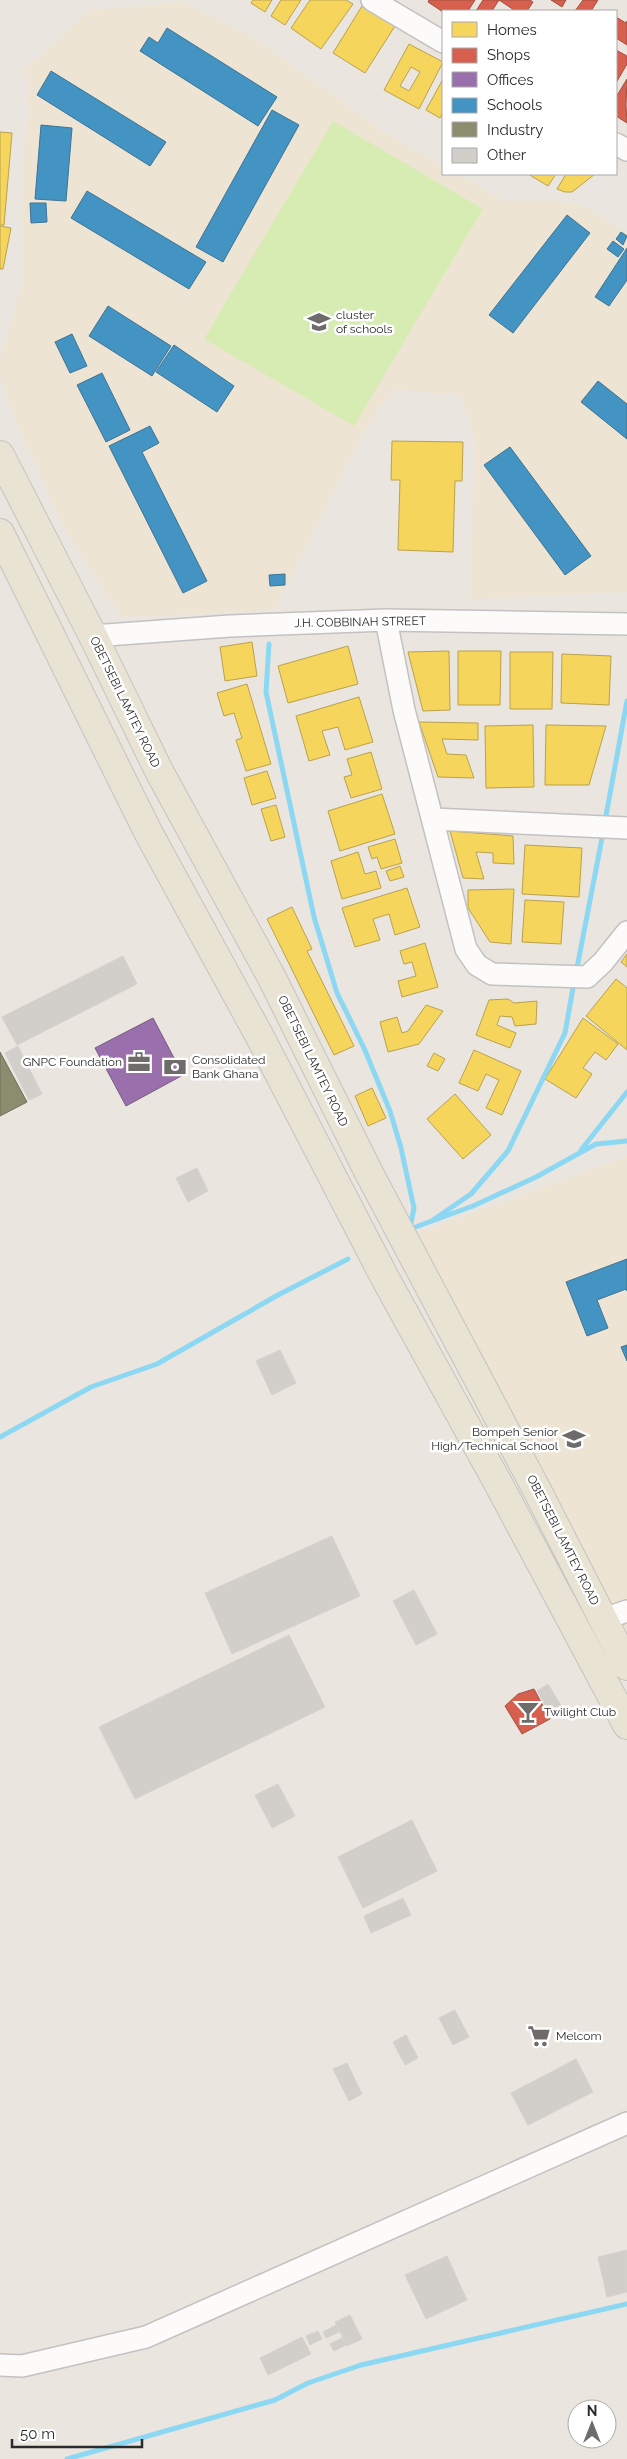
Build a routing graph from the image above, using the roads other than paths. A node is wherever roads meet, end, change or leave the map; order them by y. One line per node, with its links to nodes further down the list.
1 (372, 0): 2 (street)
2 (442, 41)
3 (0, 455): 7 (main road, OBETSEBI LAMTEY ROAD)
4 (0, 533): 13 (main road)
5 (386, 620): 6 (street, J.H. COBBINAH STREET); 7 (street, J.H. COBBINAH STREET); 8 (street)
6 (627, 624)
7 (93, 636): 11 (main road, OBETSEBI LAMTEY ROAD)
8 (432, 819): 9 (street); 10 (street)
9 (627, 828)
10 (627, 932)
11 (616, 1615): 12 (main road, OBETSEBI LAMTEY ROAD)
12 (627, 1666)
13 (627, 1725)
14 (627, 2124): 15 (street)
15 (0, 2365)

